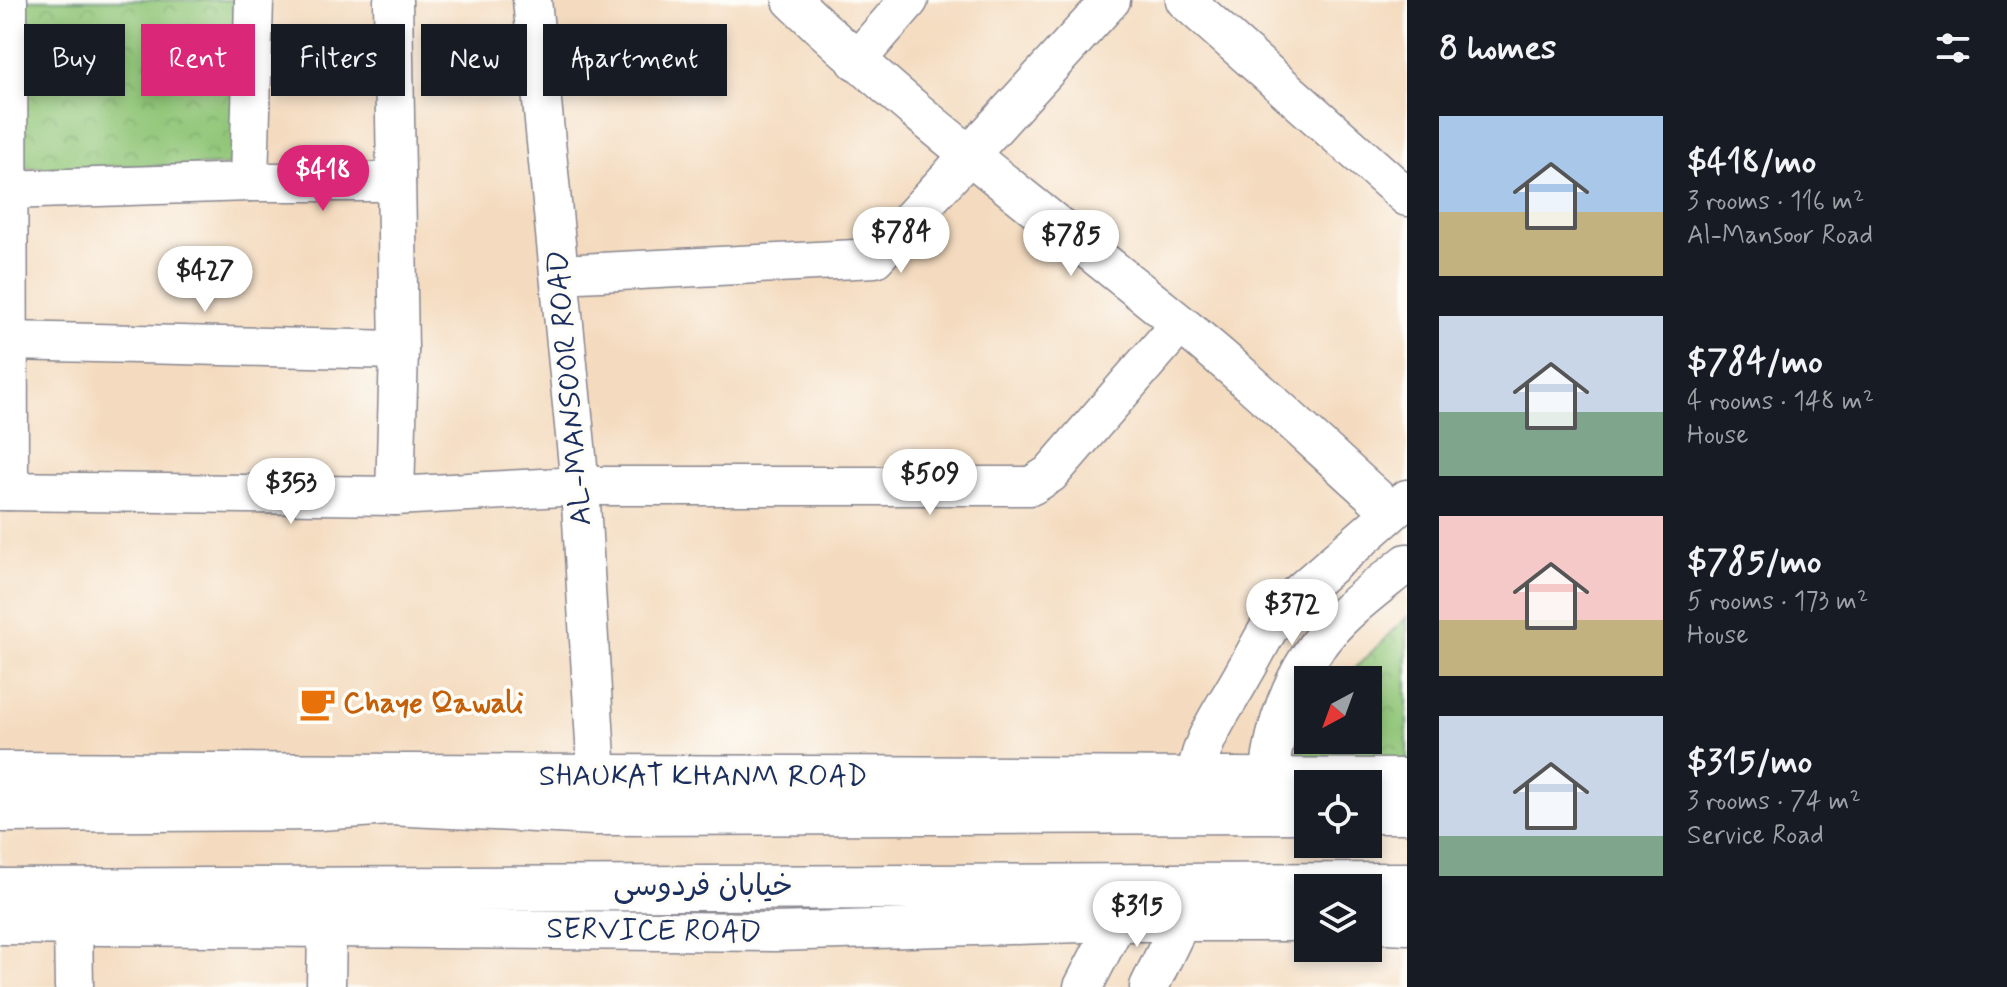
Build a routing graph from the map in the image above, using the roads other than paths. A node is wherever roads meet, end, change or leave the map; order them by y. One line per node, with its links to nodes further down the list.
1 (8, 0): 13 (street)
2 (254, 0): 11 (street)
3 (393, 0): 12 (street)
4 (532, 0): 15 (street, AL-MANSOOR ROAD)
5 (792, 0): 9 (street)
6 (909, 0): 9 (street)
7 (1111, 0): 10 (street)
8 (1185, 0): 14 (street)
9 (856, 61): 10 (street)
10 (969, 158): 15 (street); 16 (street)
11 (249, 182): 12 (street); 13 (street)
12 (396, 182): 18 (street)
13 (7, 190): 17 (street)
14 (1407, 197)
15 (560, 274): 19 (street, AL-MANSOOR ROAD)
16 (1180, 324): 19 (street); 22 (street)
17 (10, 341): 18 (street); 20 (street)
18 (399, 350): 21 (street)
19 (580, 486): 21 (street); 28 (street, AL-MANSOOR ROAD)
20 (4, 491): 21 (street)
21 (395, 496)
22 (1399, 505): 24 (street)
23 (1407, 563): 25 (street)
24 (1238, 684): 25 (street); 29 (street)
25 (1286, 705): 30 (street)
26 (0, 771): 28 (street, SHAUKAT KHANM ROAD)
27 (1407, 778): 30 (street)
28 (596, 794): 29 (main road); 31 (main road)
29 (1194, 796): 30 (main road)
30 (1282, 801)
31 (0, 810)
32 (1382, 811): 33 (main road)
33 (1407, 811)
34 (1136, 883): 35 (main road, خیابان فردوسی); 36 (main road, خیابان فردوسی); 39 (street)
35 (0, 891)
36 (1190, 902): 37 (main road, خیابان فردوسی); 38 (street, SERVICE ROAD); 39 (street, SERVICE ROAD); 46 (street)
37 (1396, 908)
38 (1294, 920)
39 (1116, 922): 42 (street, SERVICE ROAD); 45 (street)
40 (0, 925): 41 (street, SERVICE ROAD)
41 (73, 925): 42 (street, SERVICE ROAD); 43 (street)
42 (327, 928): 44 (street)
43 (74, 987)
44 (326, 987)
45 (1083, 987)
46 (1149, 987)

